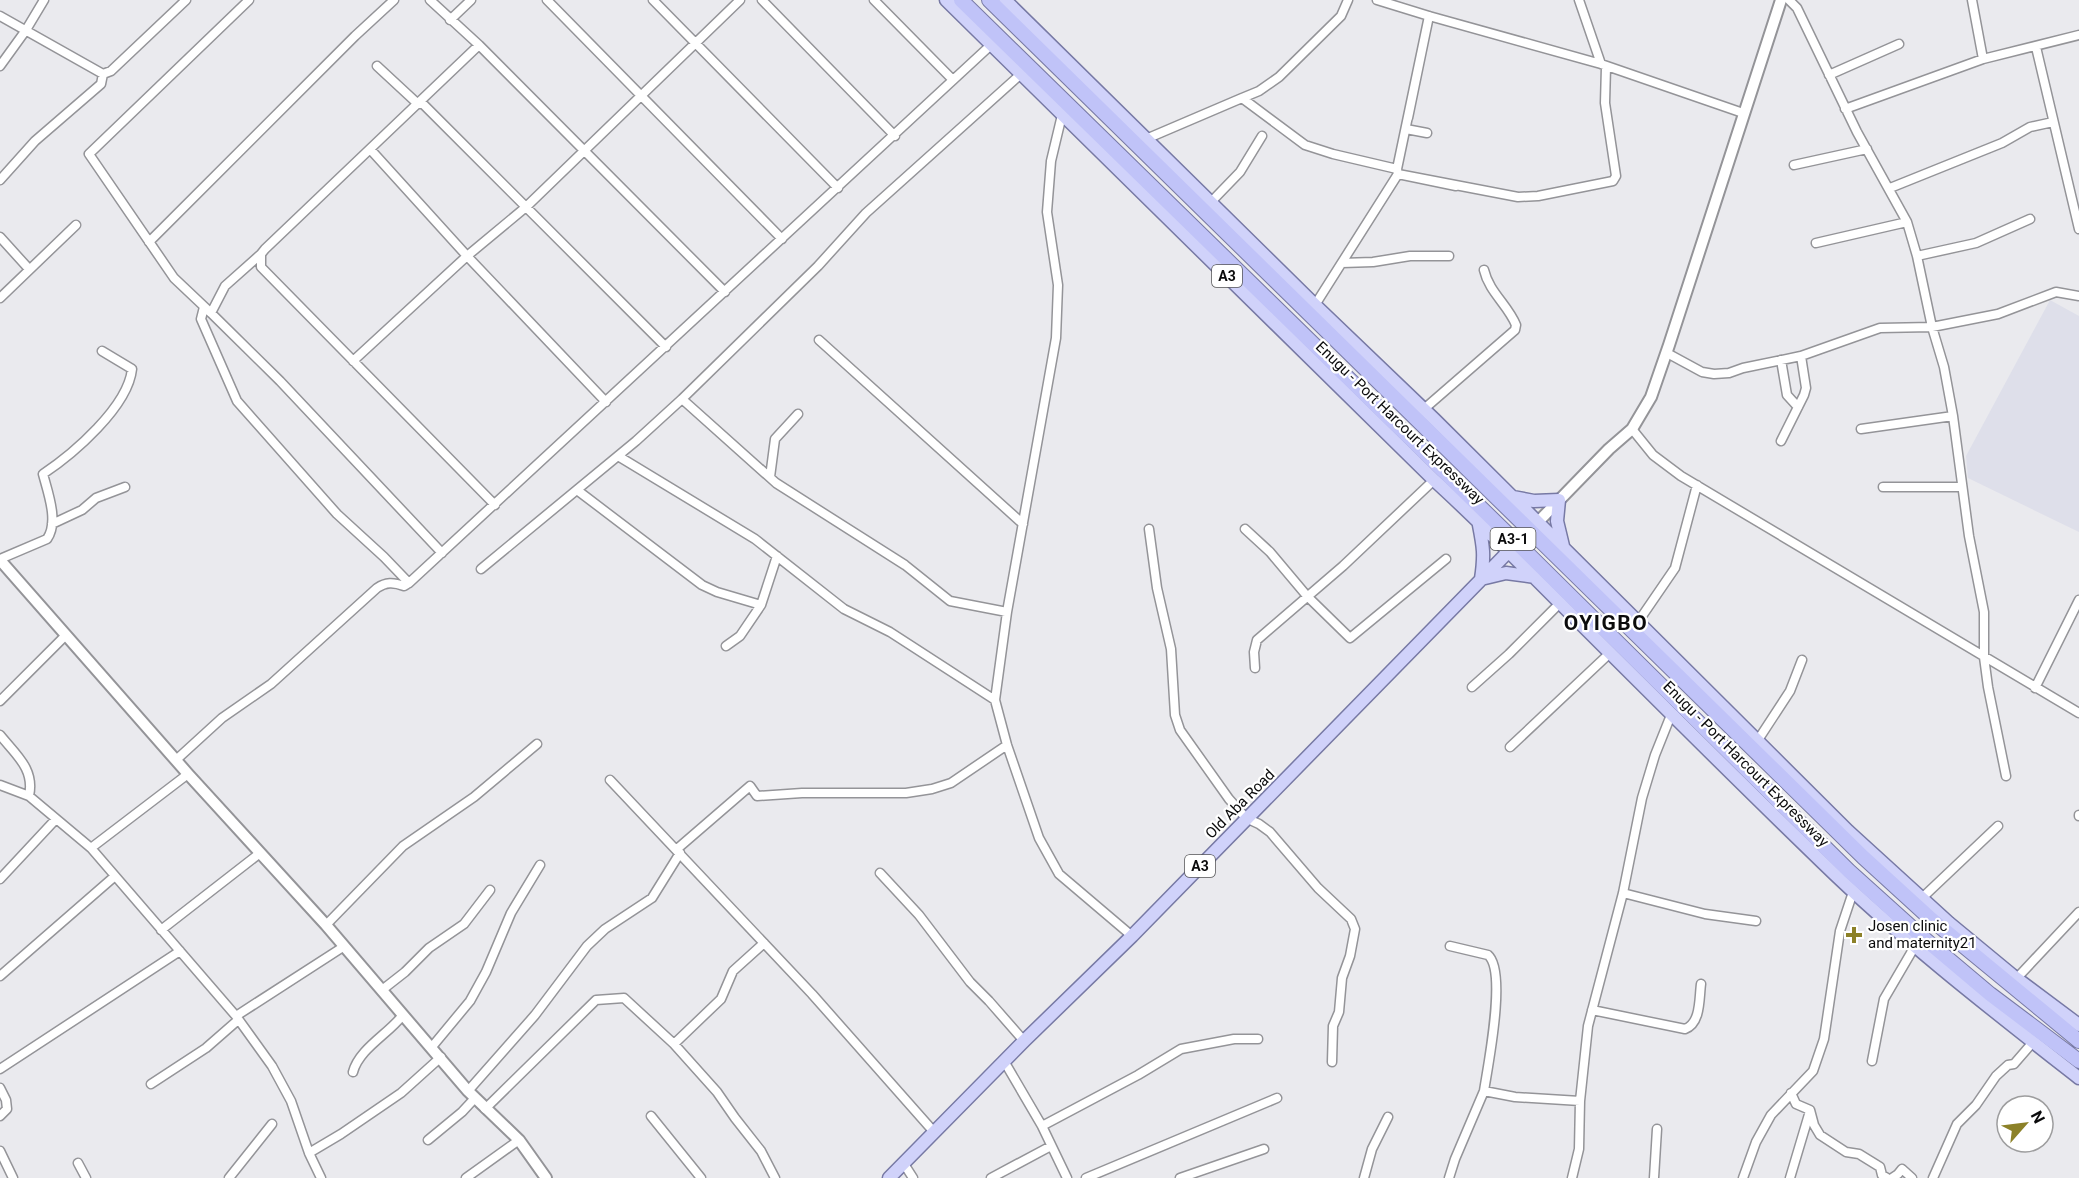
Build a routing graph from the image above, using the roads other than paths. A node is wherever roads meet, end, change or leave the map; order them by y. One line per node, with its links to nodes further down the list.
1 (44, 0): 25 (street)
2 (186, 0): 36 (street)
3 (249, 0): 68 (street)
4 (394, 0): 68 (street)
5 (430, 0): 24 (street)
6 (471, 0): 24 (street)
7 (546, 0): 40 (street)
8 (653, 0): 27 (street)
9 (740, 0): 27 (street)
10 (762, 0): 49 (street)
11 (874, 0): 39 (street)
12 (946, 0): 28 (main road, Enugu - Port Harcourt Expressway / A3)
13 (962, 0): 157 (highway, Enugu - Port Harcourt Expressway / A3-1)
14 (989, 0): 190 (highway, Enugu - Port Harcourt Expressway / A3-1)
15 (1005, 0): 51 (main road, Enugu - Port Harcourt Expressway)
16 (1348, 0): 41 (street)
17 (1377, 0): 23 (street)
18 (1579, 0): 33 (street)
19 (1781, 0): 44 (street)
20 (1789, 0): 38 (street)
21 (1972, 0): 32 (street)
22 (0, 16): 25 (street)
23 (1429, 16): 33 (street); 47 (street)
24 (450, 20): 30 (street)
25 (26, 30): 34 (street); 36 (street)
26 (2079, 35): 31 (street)
27 (696, 44): 40 (street); 58 (street)
28 (992, 44): 37 (main road, Enugu - Port Harcourt Expressway / A3); 39 (street)
29 (1899, 44): 38 (street)
30 (479, 45): 42 (street); 54 (street)
31 (2036, 47): 32 (street); 46 (street)
32 (1983, 59): 43 (street)
33 (1603, 65): 44 (street); 56 (street)
34 (0, 66)
35 (377, 66): 42 (street)
36 (103, 74): 57 (street)
37 (1021, 74): 45 (main road, Enugu - Port Harcourt Expressway / A3); 90 (street)
38 (1829, 75): 43 (street)
39 (953, 80): 49 (street)
40 (640, 96): 54 (street); 67 (street)
41 (1242, 98): 51 (street); 56 (street)
42 (419, 102): 52 (street); 61 (street)
43 (1845, 109): 53 (street)
44 (1743, 112): 86 (street)
45 (1062, 115): 101 (main road, Enugu - Port Harcourt Expressway / A3); 113 (street)
46 (2053, 122): 59 (street); 65 (street)
47 (1406, 129): 48 (street); 56 (street)
48 (1426, 133)
49 (895, 136): 58 (street)
50 (1262, 136): 60 (street)
51 (1146, 140): 60 (main road, Enugu - Port Harcourt Expressway)
52 (370, 149): 70 (street); 71 (street)
53 (1867, 149): 55 (street); 59 (street)
54 (586, 151): 61 (street); 77 (street)
55 (1794, 165)
56 (1397, 171): 74 (street)
57 (0, 180)
58 (838, 188): 67 (street)
59 (1890, 188): 63 (street)
60 (1211, 202): 80 (main road, Enugu - Port Harcourt Expressway)
61 (526, 207): 71 (street); 84 (street)
62 (2030, 219): 73 (street)
63 (1907, 222): 69 (street); 73 (street)
64 (76, 225): 75 (street)
65 (2079, 230)
66 (0, 237): 75 (street)
67 (782, 240): 77 (street)
68 (149, 242): 81 (street)
69 (1816, 243)
70 (261, 254): 81 (street); 89 (street)
71 (467, 256): 89 (street); 91 (street)
72 (1449, 256): 74 (street)
73 (1917, 256): 82 (street)
74 (1342, 263): 80 (street)
75 (28, 269): 79 (street)
76 (1484, 270): 93 (street)
77 (725, 292): 84 (street)
78 (2079, 296): 82 (street)
79 (0, 298)
80 (1315, 305): 93 (main road, Enugu - Port Harcourt Expressway)
81 (208, 310): 118 (street); 125 (street)
82 (1932, 327): 87 (street); 95 (street)
83 (819, 340): 113 (street)
84 (666, 346): 91 (street)
85 (102, 351): 112 (street)
86 (1667, 353): 88 (street); 96 (street)
87 (1801, 356): 88 (street); 92 (street)
88 (1781, 360): 92 (street)
89 (353, 361): 109 (street)
90 (682, 399): 99 (street); 100 (street)
91 (606, 402): 109 (street)
92 (1798, 407): 98 (street)
93 (1424, 409): 107 (main road, Enugu - Port Harcourt Expressway)
94 (798, 414): 100 (street)
95 (1953, 416): 97 (street); 105 (street)
96 (1632, 429): 102 (street); 108 (street)
97 (1861, 429)
98 (1781, 441)
99 (618, 456): 106 (street); 119 (street)
100 (770, 477): 130 (street)
101 (1434, 480): 110 (main road, Enugu - Port Harcourt Expressway / A3); 126 (street)
102 (1697, 485): 131 (street); 135 (street)
103 (125, 487): 112 (street)
104 (1883, 487): 105 (street)
105 (1962, 487): 135 (street)
106 (577, 490): 122 (street); 129 (street)
107 (1512, 497): 108 (main road); 111 (main road, Enugu - Port Harcourt Expressway)
108 (1559, 500): 111 (street); 116 (main road)
109 (495, 505): 118 (street)
110 (1478, 520): 117 (main road, Enugu - Port Harcourt Expressway / A3); 124 (main road)
111 (1538, 522): 116 (main road, Enugu - Port Harcourt Expressway / A3-1)
112 (52, 524): 120 (street)
113 (1023, 524): 130 (street)
114 (1149, 529): 155 (street)
115 (1245, 529): 126 (street)
116 (1564, 548): 131 (main road, Enugu - Port Harcourt Expressway / A3-1)
117 (1509, 551): 123 (main road, Enugu - Port Harcourt Expressway / A3-1); 124 (main road, Old Aba Road / A3)
118 (442, 553): 125 (street)
119 (777, 556): 129 (street); 141 (street)
120 (0, 559): 132 (street)
121 (1446, 559): 126 (street)
122 (481, 569)
123 (1535, 577): 124 (main road); 128 (main road, Enugu - Port Harcourt Expressway / A3-1)
124 (1481, 579): 155 (main road, Old Aba Road / A3)
125 (409, 583): 149 (street)
126 (1307, 596): 137 (street)
127 (2079, 600): 139 (street)
128 (1560, 603): 134 (main road, Enugu - Port Harcourt Expressway / A3-1); 138 (street)
129 (761, 605): 133 (street)
130 (1007, 612): 141 (street)
131 (1638, 622): 145 (main road, Enugu - Port Harcourt Expressway / A3-1)
132 (66, 635): 140 (street); 149 (street)
133 (726, 646)
134 (1611, 652): 143 (main road, Enugu - Port Harcourt Expressway / A3-1); 148 (street)
135 (1984, 657): 139 (street); 151 (street)
136 (1802, 660): 145 (street)
137 (1255, 668)
138 (1472, 687)
139 (2035, 688): 142 (street)
140 (0, 700)
141 (995, 700): 147 (street)
142 (2079, 713)
143 (1671, 715): 157 (main road, Enugu - Port Harcourt Expressway / A3-1); 168 (street)
144 (0, 735): 154 (street)
145 (1758, 740): 169 (main road, Enugu - Port Harcourt Expressway / A3-1)
146 (537, 744): 172 (street)
147 (1007, 745): 160 (street); 174 (street)
148 (1510, 747)
149 (176, 760): 150 (street)
150 (188, 774): 159 (street); 161 (street)
151 (2006, 776)
152 (610, 780): 160 (street)
153 (0, 785): 154 (street)
154 (29, 796): 156 (street)
155 (1246, 818): 174 (main road, Old Aba Road / A3); 198 (street)
156 (56, 819): 159 (street); 165 (street)
157 (1789, 821): 167 (main road, Enugu - Port Harcourt Expressway / A3-1); 195 (highway, Enugu - Port Harcourt Expressway / A3-1)
158 (1998, 826): 169 (street)
159 (91, 848): 164 (street)
160 (678, 851): 175 (street); 206 (street)
161 (260, 853): 172 (street); 173 (street)
162 (540, 865): 193 (street)
163 (880, 873): 189 (street)
164 (115, 876): 173 (street); 180 (street)
165 (0, 879)
166 (490, 890): 183 (street)
167 (1853, 891): 178 (main road, Enugu - Port Harcourt Expressway / A3-1); 205 (street)
168 (1623, 893): 171 (street); 184 (street)
169 (1922, 898): 181 (main road, Enugu - Port Harcourt Expressway / A3-1)
170 (2079, 912): 181 (street)
171 (1756, 921)
172 (326, 925): 176 (street)
173 (161, 930): 179 (street)
174 (1132, 936): 189 (main road, Old Aba Road / A3)
175 (764, 943): 192 (street); 217 (street)
176 (343, 946): 183 (street); 186 (street)
177 (1450, 946): 204 (street)
178 (1915, 946): 191 (main road, Enugu - Port Harcourt Expressway / A3-1); 197 (street)
179 (180, 951): 186 (street); 199 (street)
180 (0, 976)
181 (2017, 978): 187 (main road, Enugu - Port Harcourt Expressway / A3-1)
182 (1701, 984): 184 (street)
183 (382, 990): 185 (street)
184 (1592, 1010): 208 (street)
185 (402, 1016): 193 (street); 200 (street)
186 (237, 1018): 202 (street); 223 (street)
187 (2079, 1025)
188 (1258, 1039): 215 (street)
189 (1024, 1041): 196 (main road, Old Aba Road / A3)
190 (2079, 1041)
191 (2033, 1042): 201 (main road, Enugu - Port Harcourt Expressway / A3-1); 249 (street)
192 (674, 1044): 209 (street); 233 (street)
193 (431, 1048): 194 (street)
194 (441, 1057): 206 (street); 223 (street)
195 (2079, 1060)
196 (1004, 1061): 215 (street); 217 (main road, Old Aba Road / A3)
197 (1872, 1061)
198 (1332, 1062)
199 (0, 1069)
200 (353, 1072)
201 (2079, 1078)
202 (151, 1084)
203 (0, 1088): 211 (street)
204 (1484, 1090): 208 (street); 241 (street)
205 (1791, 1093): 210 (street); 244 (street)
206 (471, 1095): 209 (street); 218 (street)
207 (1277, 1098): 238 (street)
208 (1580, 1101): 242 (street)
209 (485, 1109): 219 (street)
210 (1810, 1110): 245 (street); 246 (street)
211 (0, 1116)
212 (651, 1116): 232 (street)
213 (1388, 1117): 240 (street)
214 (272, 1124): 228 (street)
215 (1042, 1126): 220 (street)
216 (1657, 1129): 243 (street)
217 (934, 1132): 225 (main road, Old Aba Road / A3)
218 (428, 1140)
219 (519, 1140): 230 (street); 231 (street)
220 (1050, 1146): 236 (street); 237 (street)
221 (1264, 1149): 239 (street)
222 (0, 1151): 226 (street)
223 (309, 1153): 229 (street)
224 (78, 1162): 227 (street)
225 (904, 1164): 234 (main road, Old Aba Road / A3); 235 (street)
226 (13, 1178)
227 (86, 1178)
228 (229, 1178)
229 (321, 1178)
230 (466, 1178)
231 (546, 1178)
232 (701, 1178)
233 (775, 1178)
234 (889, 1178)
235 (913, 1178)
236 (991, 1178)
237 (1067, 1178)
238 (1086, 1178)
239 (1180, 1178)
240 (1364, 1178)
241 (1449, 1178)
242 (1572, 1178)
243 (1654, 1178)
244 (1743, 1178)
245 (1790, 1178)
246 (1887, 1178)
247 (1892, 1178): 248 (street)
248 (1911, 1178)
249 (1933, 1178)

